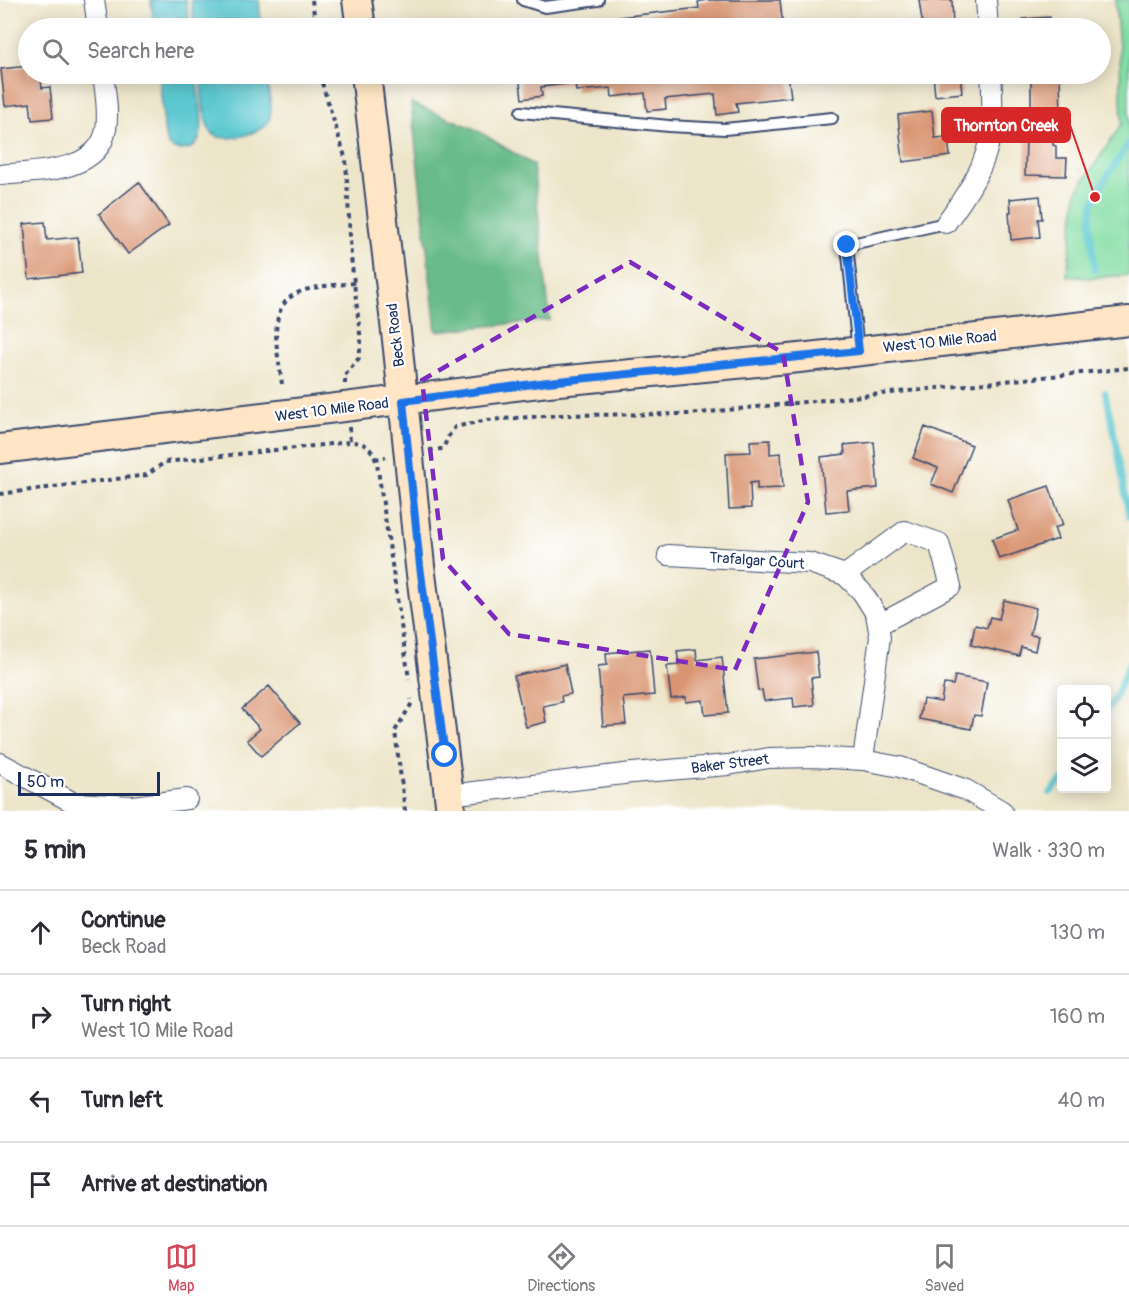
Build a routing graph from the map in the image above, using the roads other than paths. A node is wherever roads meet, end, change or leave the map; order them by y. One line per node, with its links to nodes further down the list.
1 (94, 0): 6 (street)
2 (357, 0): 7 (main road)
3 (523, 0): 4 (lane)
4 (598, 0)
5 (986, 0): 8 (street)
6 (97, 18)
7 (359, 18)
8 (987, 18)
9 (104, 84): 14 (street)
10 (367, 84): 18 (main road, Beck Road)
11 (992, 84): 15 (street)
12 (521, 112): 13 (lane)
13 (832, 118)
14 (0, 175)
15 (946, 223): 17 (lane)
16 (1129, 321): 17 (main road, West 10 Mile Road)
17 (859, 351): 18 (main road, West 10 Mile Road)
18 (403, 401): 19 (main road, West 10 Mile Road); 26 (main road, Beck Road)
19 (0, 449)
20 (668, 555): 21 (street, Trafalgar Court)
21 (845, 575): 22 (street, Trafalgar Court); 22 (street)
22 (878, 625): 23 (street, Trafalgar Court)
23 (863, 760): 26 (street, Baker Street); 27 (street, Baker Street)
24 (0, 763): 25 (street)
25 (187, 799)
26 (450, 803)
27 (1002, 811)

